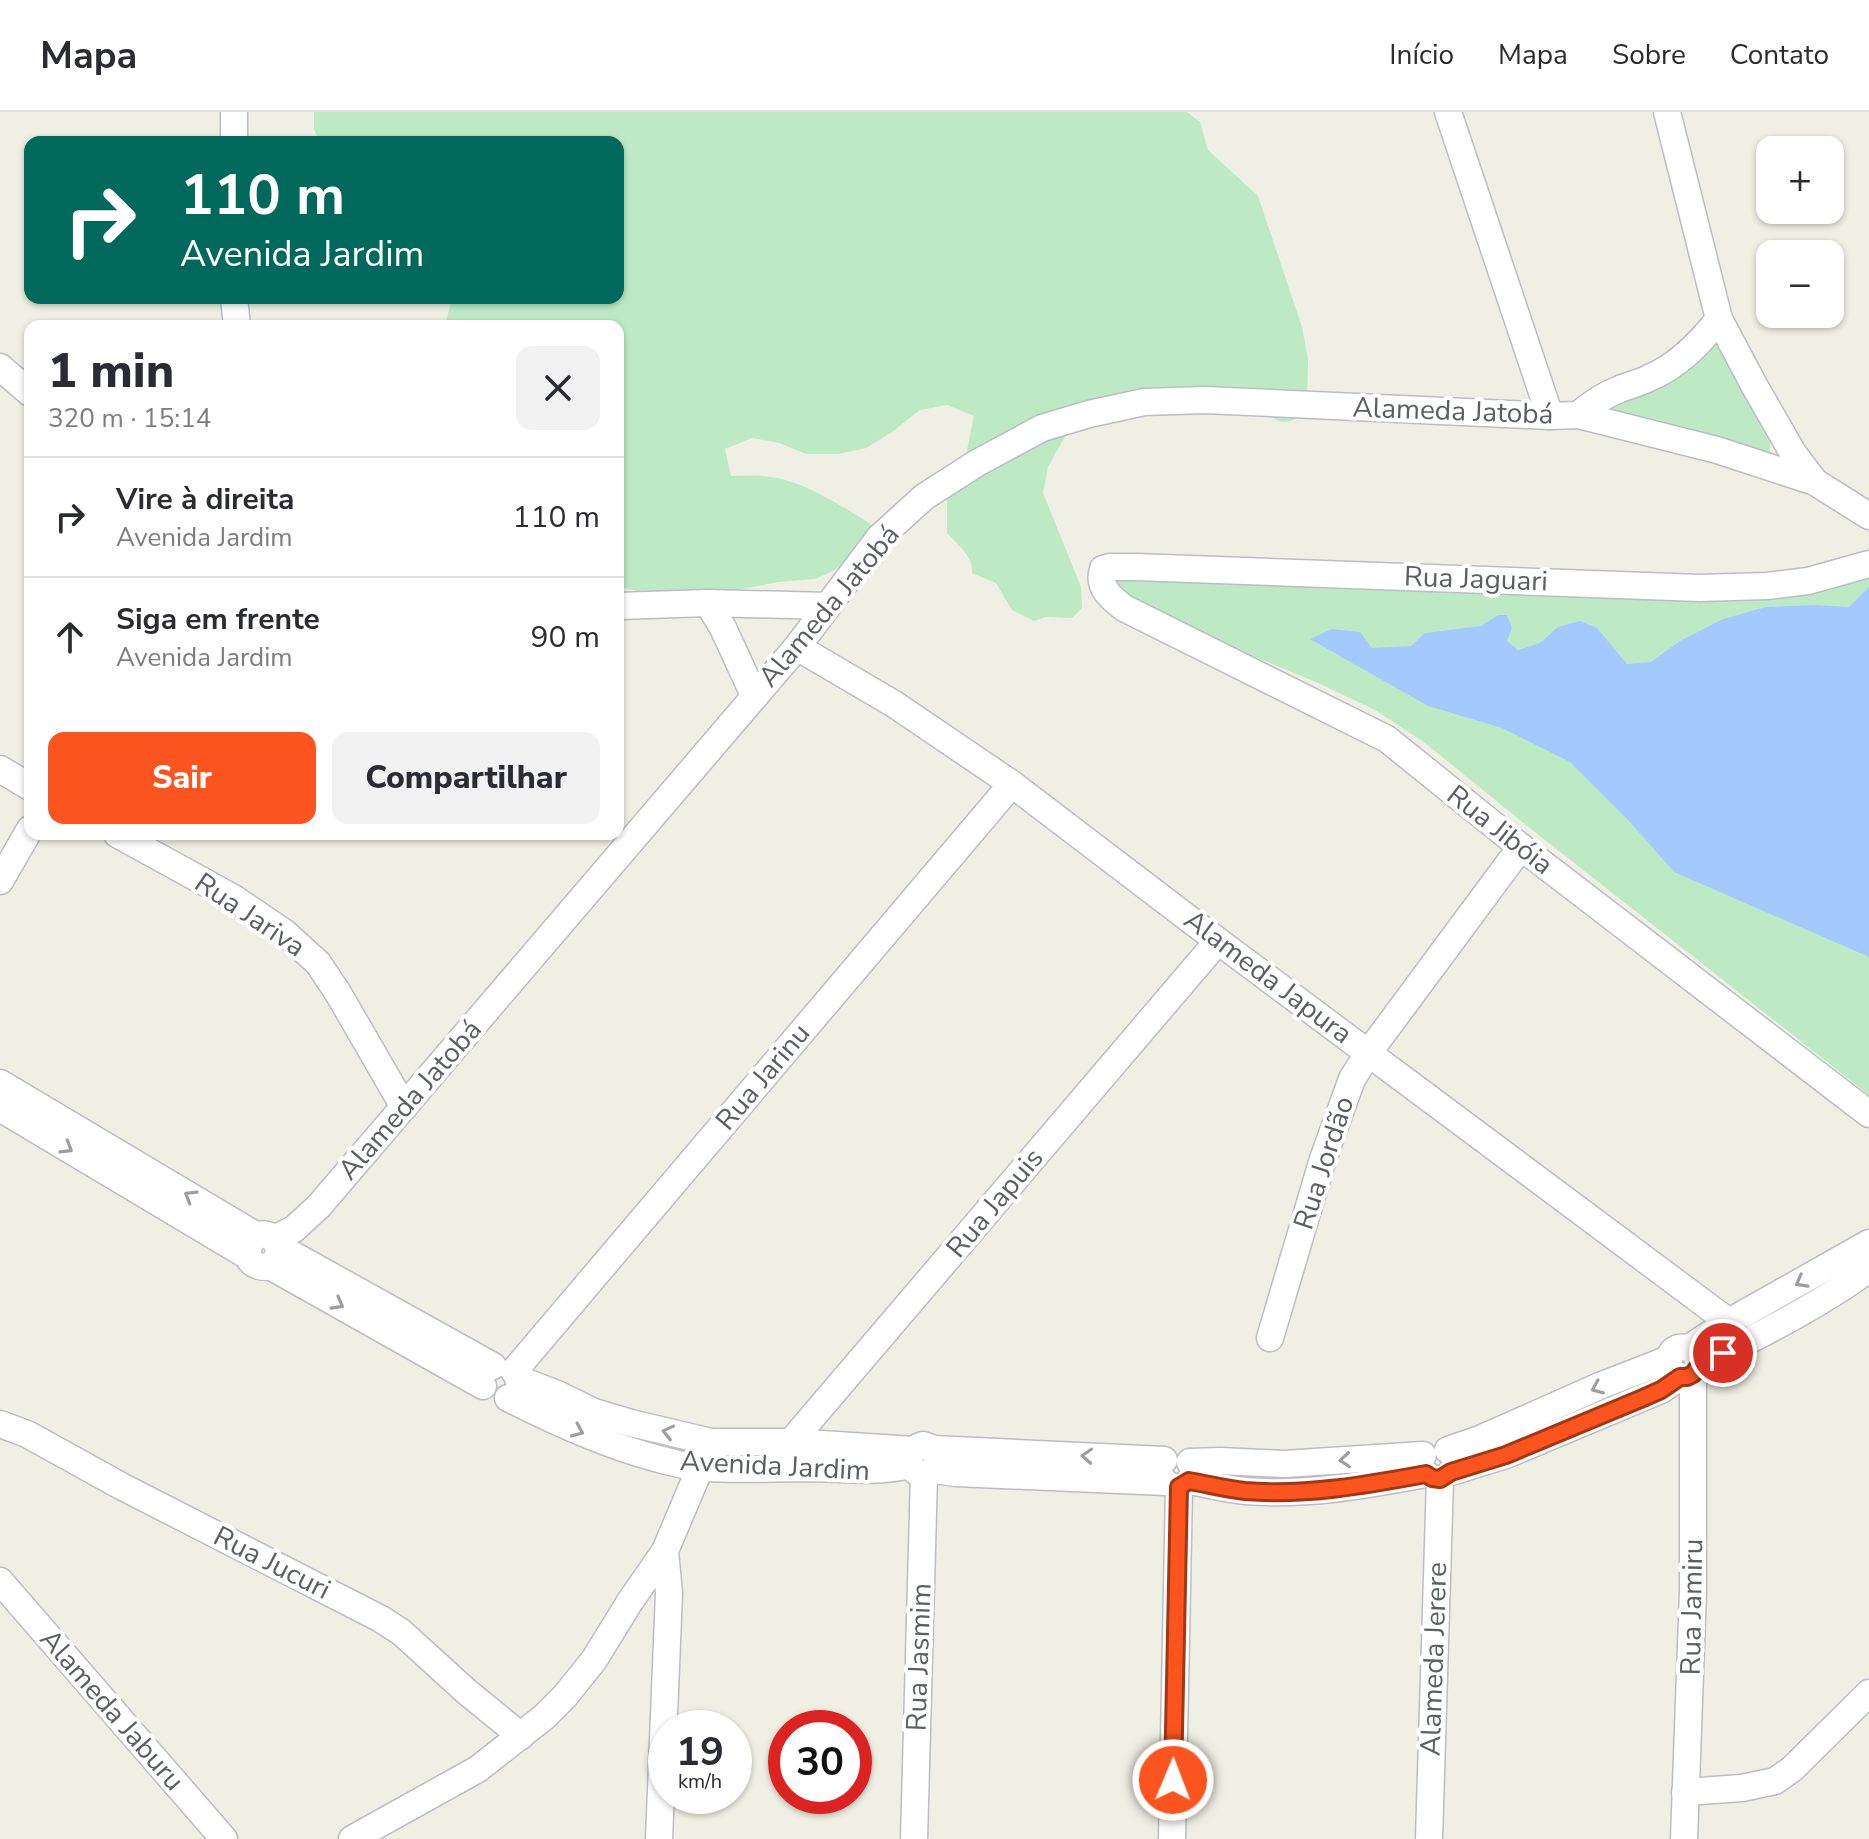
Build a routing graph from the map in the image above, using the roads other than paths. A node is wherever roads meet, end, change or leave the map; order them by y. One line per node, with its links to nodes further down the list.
1 (234, 112): 4 (street)
2 (1448, 112): 9 (street)
3 (1667, 112): 5 (street)
4 (234, 136)
5 (1719, 319): 8 (street); 10 (street)
6 (0, 367): 7 (street)
7 (24, 388)
8 (1578, 415): 9 (street, Alameda Jatobá); 10 (street, Alameda Jatobá)
9 (1550, 416): 16 (street, Alameda Jatobá)
10 (1815, 482): 11 (street, Alameda Jatobá)
11 (1869, 516)
12 (1869, 564): 13 (street, Rua Jaguari)
13 (1105, 590): 24 (street, Rua Jibóia)
14 (708, 603): 15 (street); 16 (street); 18 (street)
15 (624, 606)
16 (828, 606): 17 (street, Alameda Jatobá)
17 (797, 647): 18 (street, Alameda Jatobá); 21 (street, Alameda Japura)
18 (754, 695): 29 (street, Alameda Jatobá)
19 (0, 769): 20 (street)
20 (24, 783)
21 (1012, 784): 26 (street, Alameda Japura); 38 (street, Rua Jarinu)
22 (24, 839): 25 (street)
23 (128, 840): 29 (street, Rua Jariva)
24 (1521, 847): 27 (street, Rua Jordão); 31 (street, Rua Jibóia)
25 (0, 881)
26 (1218, 941): 27 (street, Alameda Japura); 41 (street, Rua Japuis)
27 (1369, 1052): 35 (street, Alameda Japura); 36 (street, Rua Jordão)
28 (0, 1083): 33 (street, Avenida Jardim, one-way to 28)
29 (404, 1107): 33 (street, Alameda Jatobá)
30 (0, 1108): 33 (street, Avenida Jardim, one-way to 33)
31 (1869, 1114)
32 (1869, 1243): 35 (street, Avenida Jardim, one-way to 35)
33 (266, 1249): 38 (street, Avenida Jardim)
34 (1869, 1269): 37 (street, Avenida Jardim)
35 (1729, 1322): 37 (street, Avenida Jardim)
36 (1270, 1338)
37 (1686, 1365): 43 (street, Avenida Jardim); 51 (street, Rua Jamiru)
38 (503, 1380): 40 (street, Avenida Jardim, one-way to 38); 44 (street, Avenida Jardim, one-way to 44)
39 (0, 1424): 50 (street, Rua Jucuri)
40 (711, 1442): 41 (street, Avenida Jardim); 44 (street)
41 (791, 1442): 42 (street, Avenida Jardim); 45 (street, Rua Japuis)
42 (923, 1462): 45 (street, Avenida Jardim); 46 (street, Avenida Jardim); 55 (street, Rua Jasmim)
43 (1438, 1466): 46 (street, Avenida Jardim); 57 (street, Alameda Jerere)
44 (701, 1468): 45 (street, Avenida Jardim); 47 (street)
45 (775, 1468)
46 (1178, 1474): 56 (street)
47 (665, 1551): 50 (street); 54 (street)
48 (6, 1596): 52 (street, Alameda Jaburu)
49 (1869, 1693): 51 (street)
50 (521, 1736): 53 (street)
51 (1685, 1792): 58 (street, Rua Jamiru)
52 (224, 1839)
53 (352, 1839)
54 (659, 1839)
55 (914, 1839)
56 (1172, 1839)
57 (1429, 1839)
58 (1684, 1839)

